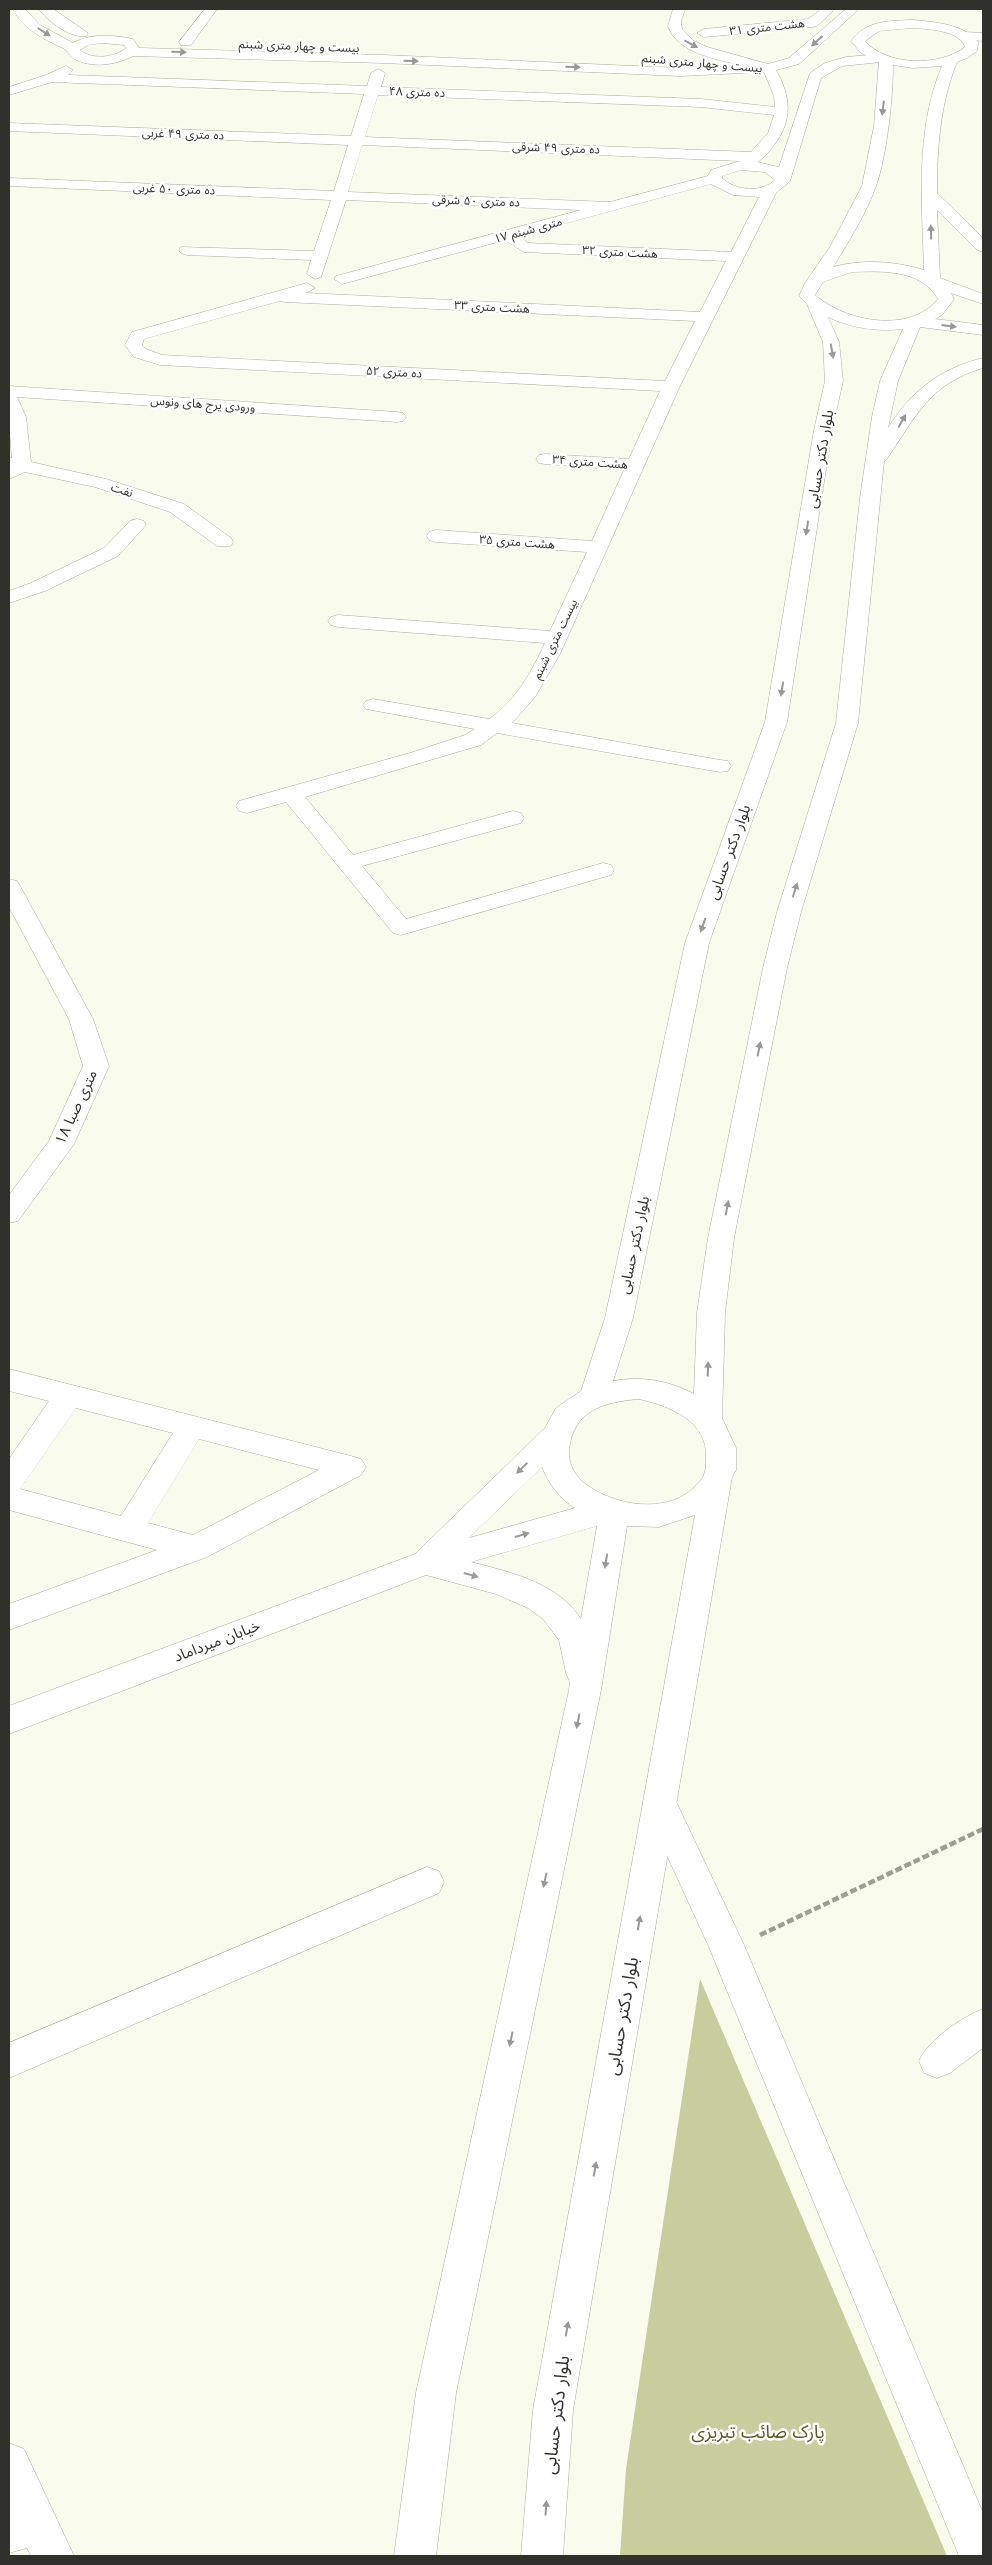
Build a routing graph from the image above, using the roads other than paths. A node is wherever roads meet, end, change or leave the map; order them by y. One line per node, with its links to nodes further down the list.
1 (19, 9): 17 (street, one-way to 17)
2 (45, 9): 13 (street)
3 (211, 9): 15 (street)
4 (853, 9): 25 (street, one-way to 25)
5 (679, 10): 10 (street); 20 (street, one-way to 20)
6 (826, 10): 10 (street, هشت متری ۳۱)
7 (937, 13): 11 (street)
8 (878, 16): 9 (street)
9 (868, 31): 11 (street); 21 (street)
10 (704, 33): 20 (street)
11 (963, 35): 12 (street); 16 (street); 22 (street)
12 (983, 37)
13 (102, 39): 14 (street, بیست و چهار متری شبنم); 17 (street)
14 (120, 40): 15 (street, بیست و چهار متری شبنم); 18 (street)
15 (186, 42): 25 (street, بیست و چهار متری شبنم)
16 (983, 42)
17 (74, 48): 19 (street)
18 (130, 52): 19 (street, بیست و چهار متری شبنم); 25 (street, بیست و چهار متری شبنم, one-way to 25)
19 (87, 58): 27 (street)
20 (730, 58): 25 (street)
21 (883, 59): 22 (street); 35 (street); 48 (street, one-way to 48)
22 (955, 60): 23 (street); 28 (street)
23 (975, 61)
24 (379, 67): 29 (street)
25 (768, 68): 31 (street)
26 (963, 73): 28 (street)
27 (51, 78): 29 (street, ده متری ۴۸); 30 (street)
28 (940, 88): 39 (street)
29 (373, 90): 31 (street, ده متری ۴۸); 33 (street)
30 (9, 91)
31 (783, 112): 34 (street)
32 (9, 127): 33 (street, ده متری ۴۹ غربی)
33 (357, 140): 34 (street, ده متری ۴۹ شرقی); 40 (street)
34 (750, 161): 35 (street, ده متری ۴۹ شرقی); 36 (street, ۱۷ متری شبنم)
35 (783, 178): 38 (street)
36 (714, 179): 38 (street); 41 (street, ۱۷ متری شبنم)
37 (9, 182): 40 (street, ده متری ۵۰ غربی)
38 (770, 190): 46 (street, بیست متری شبنم)
39 (930, 194): 43 (street); 50 (street, one-way to 39)
40 (339, 195): 41 (street, ده متری ۵۰ شرقی); 45 (street)
41 (613, 207): 42 (street, ۱۷ متری شبنم)
42 (508, 235): 46 (street, هشت متری ۳۲); 49 (street, ۱۷ متری شبنم)
43 (983, 247)
44 (187, 250): 45 (street)
45 (320, 256): 47 (street)
46 (736, 257): 55 (street, بیست متری شبنم)
47 (315, 274): 49 (street); 51 (street)
48 (817, 278): 50 (street); 54 (street, بلوار دکتر حسابی)
49 (342, 279): 51 (street)
50 (932, 281): 53 (street); 56 (street)
51 (307, 288): 52 (street)
52 (279, 297): 55 (street, هشت متری ۳۳); 59 (street, ده متری ۵۲)
53 (983, 299)
54 (814, 306): 56 (street); 86 (street, بلوار دکتر حسابی, one-way to 86)
55 (706, 316): 59 (street, بیست متری شبنم)
56 (914, 322): 57 (street, one-way to 57); 64 (street)
57 (983, 330)
58 (983, 364): 64 (street, one-way to 58)
59 (671, 386): 65 (street, بیست متری شبنم)
60 (9, 391): 62 (street, ورودی یرج های ونوس)
61 (9, 397): 66 (street)
62 (397, 417)
63 (544, 459): 65 (street, هشت متری ۳۴)
64 (876, 462): 87 (street, one-way to 64)
65 (635, 466): 70 (street, بیست متری شبنم)
66 (13, 468): 69 (street, نفت)
67 (137, 525): 71 (street)
68 (436, 536): 70 (street, هشت متری ۳۵)
69 (224, 542)
70 (598, 548): 73 (street, بیست متری شبنم)
71 (9, 597)
72 (338, 621): 73 (street)
73 (557, 638): 75 (street, بیست متری شبنم)
74 (373, 705): 75 (street)
75 (492, 726): 76 (street); 77 (street, بیست متری شبنم)
76 (720, 766)
77 (291, 794): 78 (street, بیست متری شبنم); 80 (street)
78 (247, 806)
79 (513, 818): 80 (street)
80 (348, 862): 81 (street)
81 (603, 870)
82 (9, 886): 83 (street, متری صبا ۱۸)
83 (9, 1214)
84 (9, 1380): 85 (street)
85 (69, 1395): 88 (street); 91 (street)
86 (593, 1397): 87 (street); 89 (street)
87 (707, 1418): 90 (street)
88 (192, 1426): 94 (street); 95 (street)
89 (557, 1434): 93 (street); 96 (street, one-way to 96)
90 (717, 1477): 93 (street); 100 (street, بلوار دکتر حسابی)
91 (9, 1482)
92 (9, 1498): 94 (street)
93 (610, 1512): 96 (street, خیابان میرداماد, one-way to 93); 98 (street, one-way to 98)
94 (129, 1529): 95 (street)
95 (196, 1548): 97 (street)
96 (424, 1562): 98 (street, one-way to 98); 99 (street, خیابان میرداماد)
97 (9, 1617)
98 (585, 1690): 107 (street, one-way to 107)
99 (9, 1720)
100 (660, 1803): 108 (street, بلوار دکتر حسابی, one-way to 100); 109 (street)
101 (427, 1882): 104 (street)
102 (983, 2026): 103 (street)
103 (937, 2061)
104 (9, 2062)
105 (9, 2464): 106 (street)
106 (33, 2538)
107 (415, 2556)
108 (542, 2556)
109 (980, 2556)

